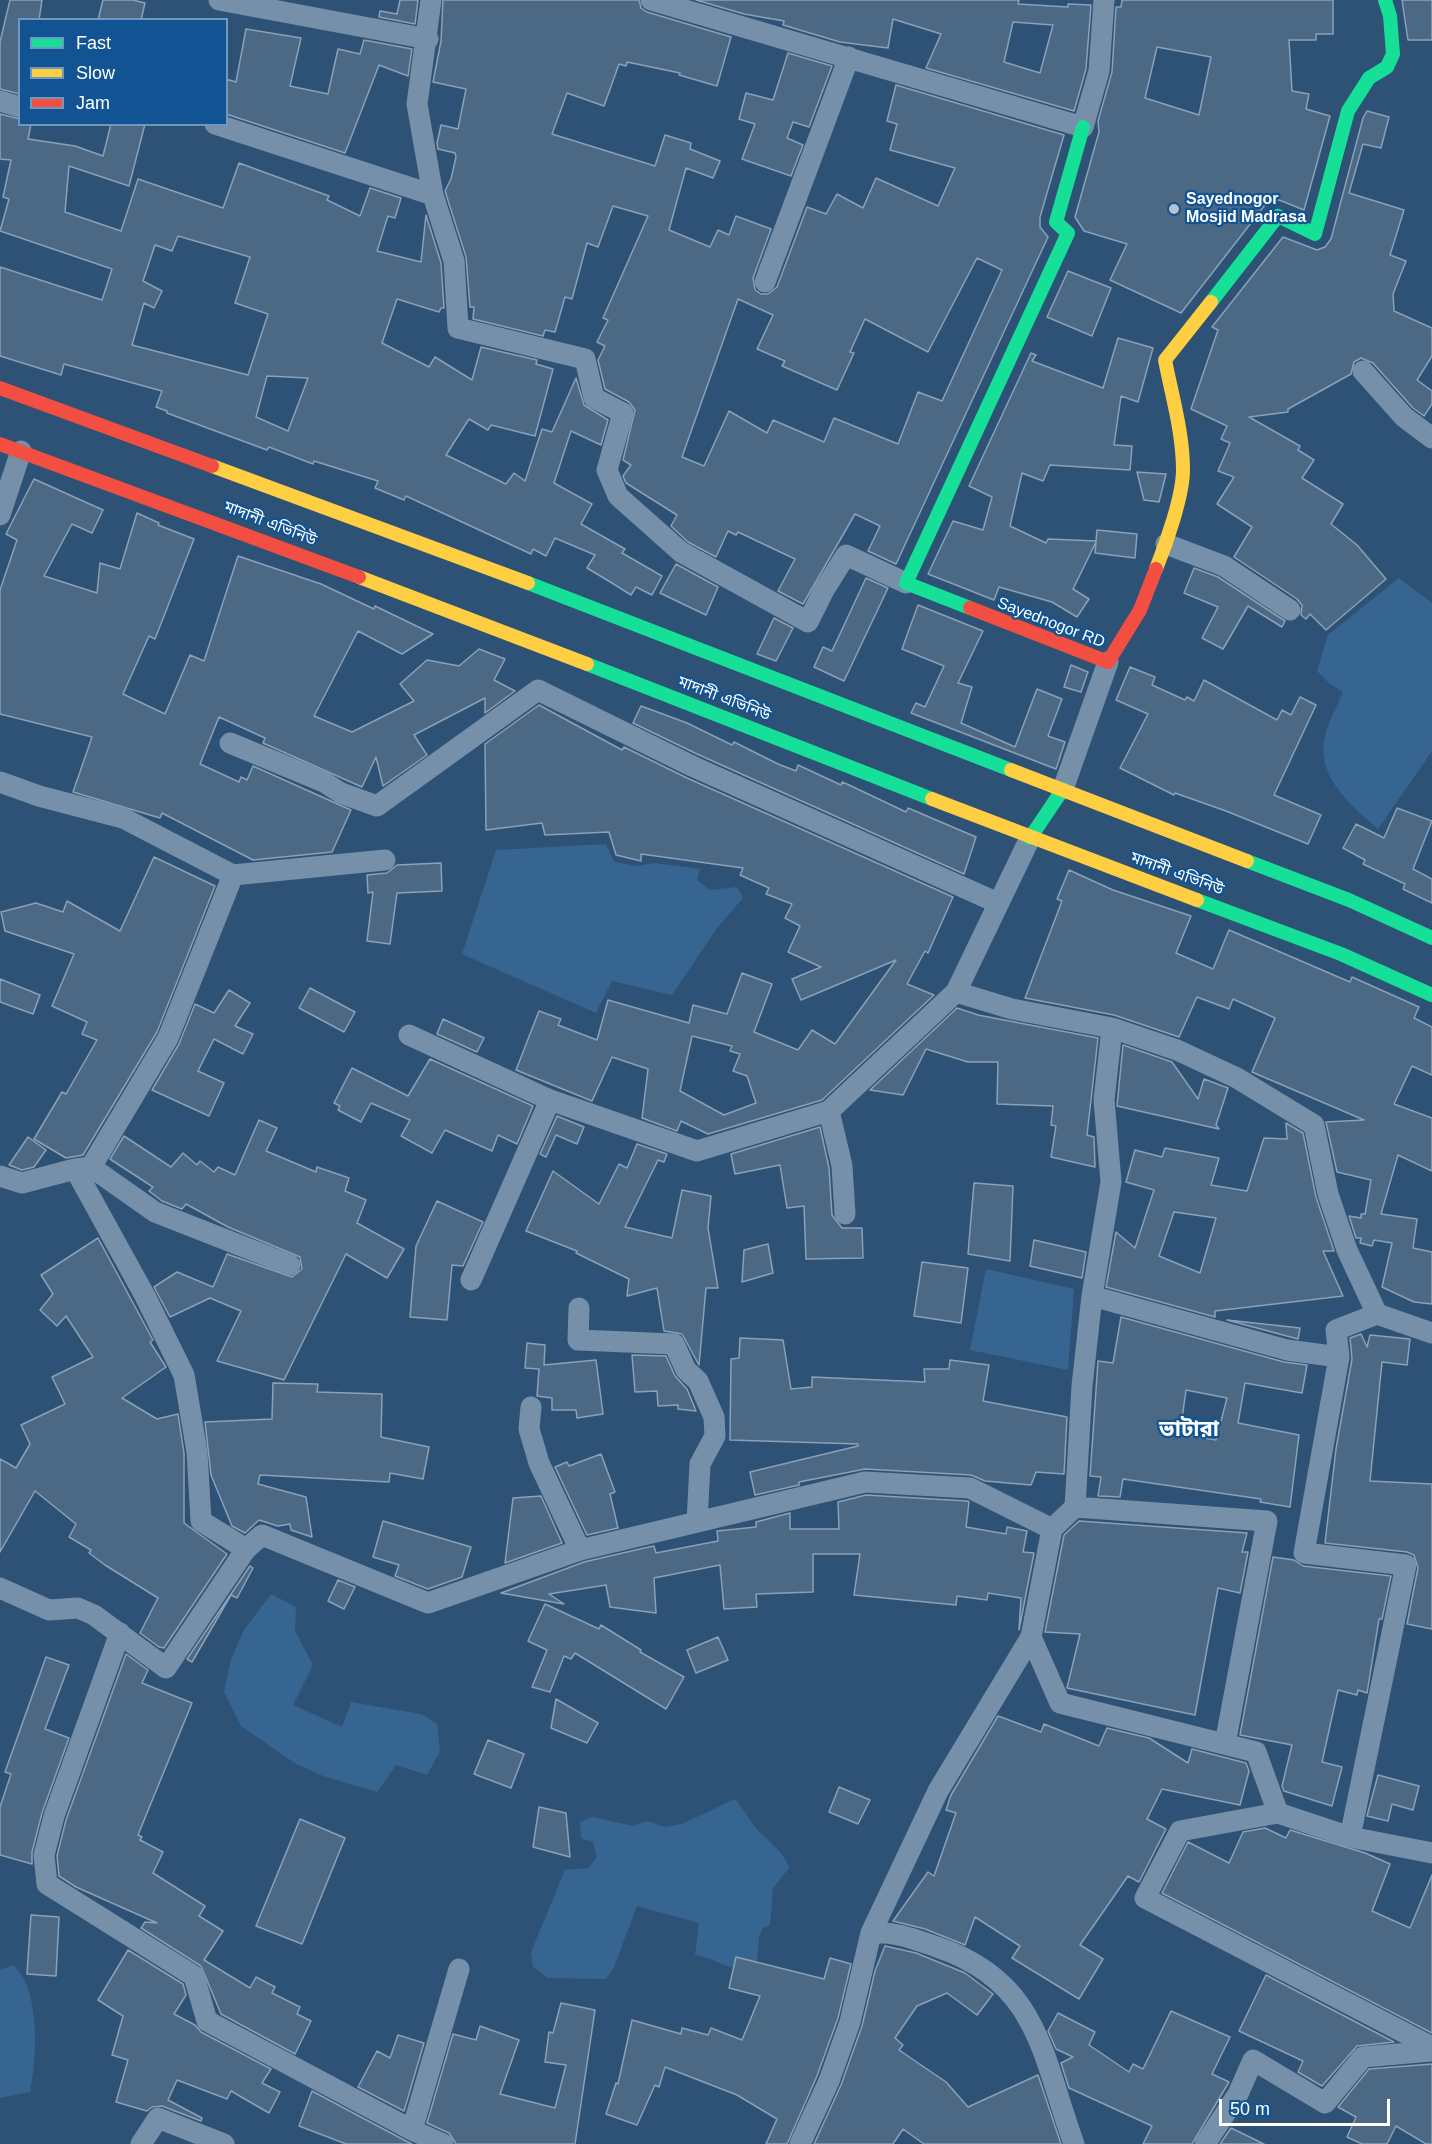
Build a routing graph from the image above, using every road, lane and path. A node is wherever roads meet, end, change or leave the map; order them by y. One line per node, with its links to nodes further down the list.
1 (219, 0): 6 (street)
2 (431, 0): 6 (street)
3 (651, 0): 7 (street)
4 (1104, 0): 11 (street)
5 (1385, 0): 20 (main road, Sayednogor RD)
6 (428, 39): 12 (street)
7 (849, 57): 11 (street); 13 (street)
8 (0, 100): 9 (street)
9 (18, 106)
10 (221, 126): 12 (street)
11 (1083, 127): 21 (main road)
12 (433, 195): 21 (street)
13 (765, 282)
14 (1363, 372): 16 (street)
15 (0, 388): 26 (main road)
16 (1432, 438)
17 (0, 444): 18 (main road, মাদানী এভিনিউ)
18 (21, 451): 19 (street); 27 (main road, মাদানী এভিনিউ)
19 (0, 515)
20 (1166, 544): 22 (street); 23 (main road, Sayednogor RD)
21 (906, 583): 23 (main road, Sayednogor RD)
22 (1290, 610)
23 (1108, 662): 26 (street)
24 (230, 743): 30 (street)
25 (0, 782): 29 (street)
26 (1063, 789): 27 (main road); 31 (main road)
27 (1030, 838): 30 (street); 33 (main road, মাদানী এভিনিউ)
28 (385, 860): 29 (street)
29 (233, 875): 38 (street)
30 (998, 903): 32 (street)
31 (1432, 938)
32 (956, 992): 34 (street); 37 (street)
33 (1432, 994)
34 (1112, 1028): 43 (street); 45 (street)
35 (409, 1035): 36 (street)
36 (550, 1100): 37 (street); 42 (street)
37 (829, 1111): 40 (street)
38 (83, 1168): 39 (street); 41 (street); 52 (street)
39 (0, 1176)
40 (845, 1214)
41 (290, 1265)
42 (471, 1280)
43 (1092, 1296): 47 (street); 49 (street)
44 (579, 1308): 50 (street)
45 (1377, 1314): 46 (street); 47 (street)
46 (1432, 1333)
47 (1338, 1358): 59 (street)
48 (531, 1407): 53 (street)
49 (1075, 1507): 51 (street); 57 (street)
50 (697, 1522): 51 (street); 53 (street)
51 (1052, 1529): 56 (street)
52 (246, 1550): 53 (street); 55 (street)
53 (580, 1550)
54 (0, 1588): 55 (street)
55 (120, 1634): 65 (street)
56 (1032, 1637): 57 (street); 61 (street)
57 (1225, 1744): 58 (street)
58 (1278, 1813): 59 (street); 63 (street)
59 (1350, 1837): 60 (street)
60 (1432, 1853)
61 (871, 1933): 69 (street); 70 (street)
62 (459, 1969): 65 (street)
63 (1432, 2047)
64 (1432, 2051): 71 (street)
65 (412, 2130): 68 (street)
66 (141, 2144): 67 (street)
67 (224, 2144)
68 (443, 2144)
69 (800, 2144)
70 (1074, 2144)
71 (1205, 2144)

